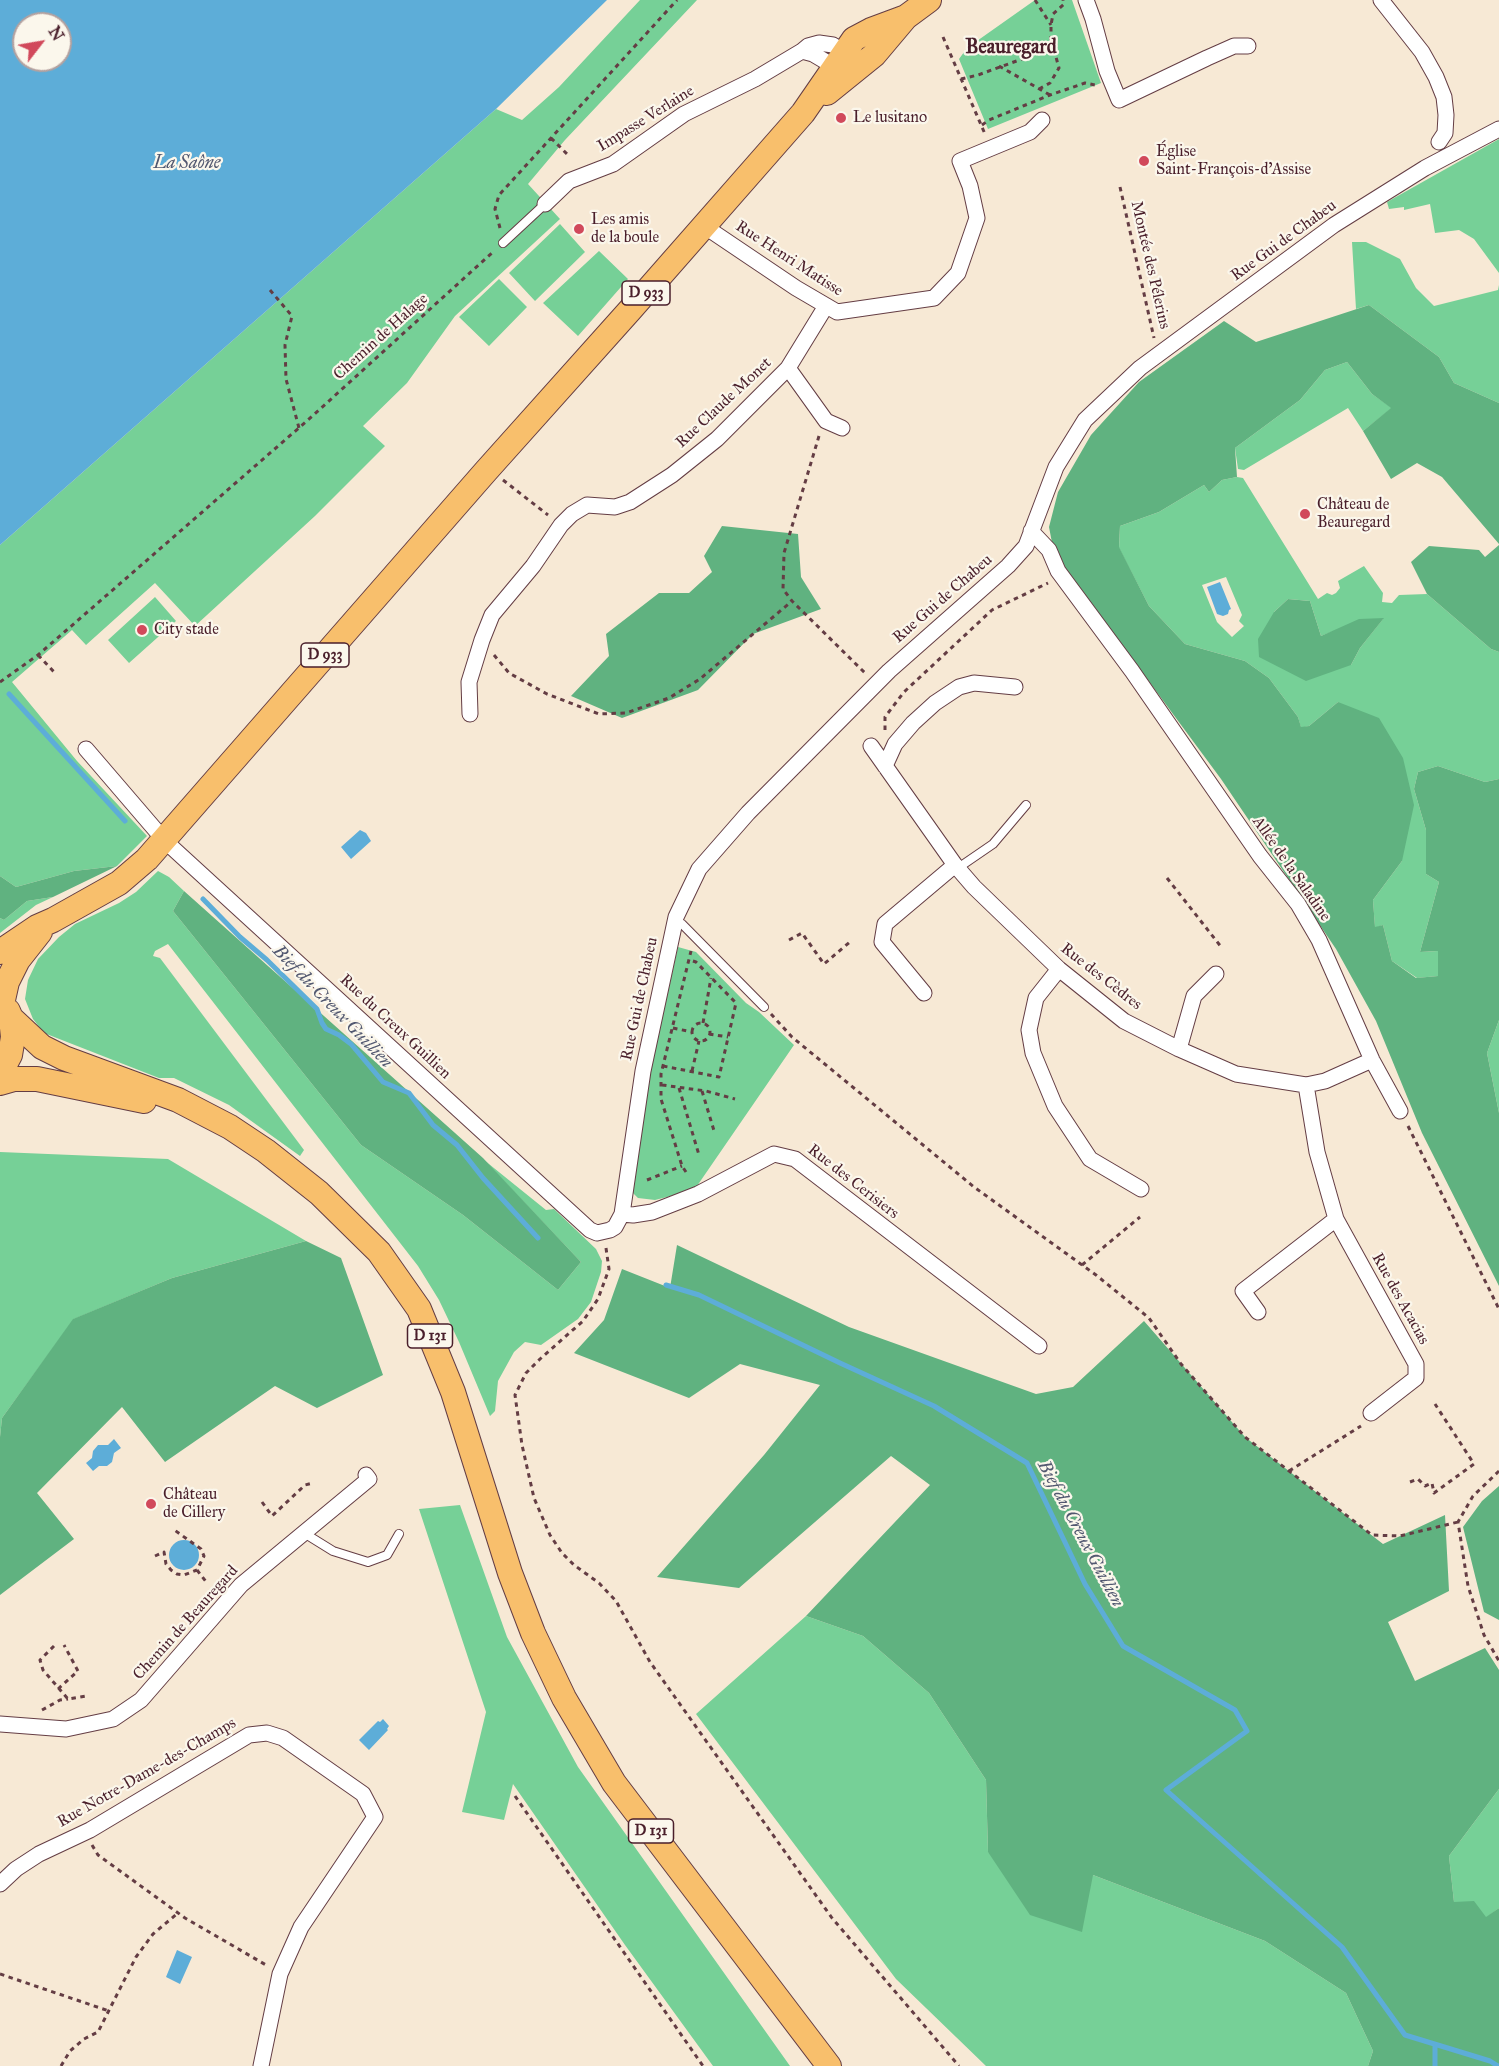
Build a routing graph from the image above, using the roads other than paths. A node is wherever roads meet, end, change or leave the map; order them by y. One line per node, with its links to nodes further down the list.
1 (929, 0): 5 (main road, D 933)
2 (1086, 0): 4 (street)
3 (1381, 0): 8 (street)
4 (1248, 46)
5 (846, 63): 9 (street, Impasse Verlaine); 10 (main road, D 933)
6 (1042, 120): 12 (street, Rue Henri Matisse)
7 (1499, 129): 15 (street, Rue Gui de Chabeu)
8 (1439, 142)
9 (545, 204): 11 (lane)
10 (705, 226): 12 (street, Rue Henri Matisse); 24 (main road, D 933)
11 (503, 243)
12 (826, 306): 13 (street, Rue Claude Monet)
13 (788, 368): 14 (street, Rue Claude Monet); 19 (street, Rue Claude Monet)
14 (842, 428)
15 (1031, 531): 16 (street, Rue Gui de Chabeu); 17 (street, Allée de la Saladine)
16 (1026, 546): 17 (street, Allée de la Saladine); 27 (street, Rue Gui de Chabeu)
17 (1054, 576): 35 (street, Allée de la Saladine)
18 (1015, 687): 22 (street)
19 (470, 714)
20 (871, 746): 22 (street, Rue des Cèdres)
21 (86, 749): 24 (street, Rue du Creux Guillien)
22 (884, 764): 25 (street, Rue des Cèdres)
23 (1026, 805): 25 (lane)
24 (165, 841): 26 (main road, D 933); 42 (street, Rue du Creux Guillien)
25 (956, 867): 29 (street, Rue des Cèdres); 31 (street)
26 (53, 920): 28 (main road, D 933); 32 (main road, D 933)
27 (675, 921): 33 (lane); 42 (street, Rue Gui de Chabeu)
28 (0, 952)
29 (1059, 969): 34 (street, Rue des Cèdres); 41 (street)
30 (1216, 974): 34 (street)
31 (924, 993)
32 (5, 1004): 36 (main road); 40 (main road, D 131)
33 (764, 1007)
34 (1179, 1049): 38 (street, Rue des Cèdres)
35 (1372, 1060): 38 (street, Rue des Cèdres); 39 (street, Allée de la Saladine)
36 (0, 1074)
37 (0, 1083): 40 (main road, D 131)
38 (1306, 1085): 43 (street, Rue des Acacias)
39 (1400, 1111)
40 (266, 1151): 53 (main road, D 131)
41 (1141, 1189)
42 (622, 1214): 45 (street, Rue des Cerisiers)
43 (1336, 1219): 44 (street); 46 (street, Rue des Acacias)
44 (1258, 1312)
45 (1039, 1347)
46 (1371, 1413)
47 (366, 1475): 48 (street, Chemin de Beauregard)
48 (303, 1533): 49 (lane); 50 (street, Chemin de Beauregard)
49 (399, 1534)
50 (0, 1724)
51 (0, 1884): 52 (street, Rue Notre-Dame-des-Champs)
52 (261, 2066)
53 (830, 2066)

